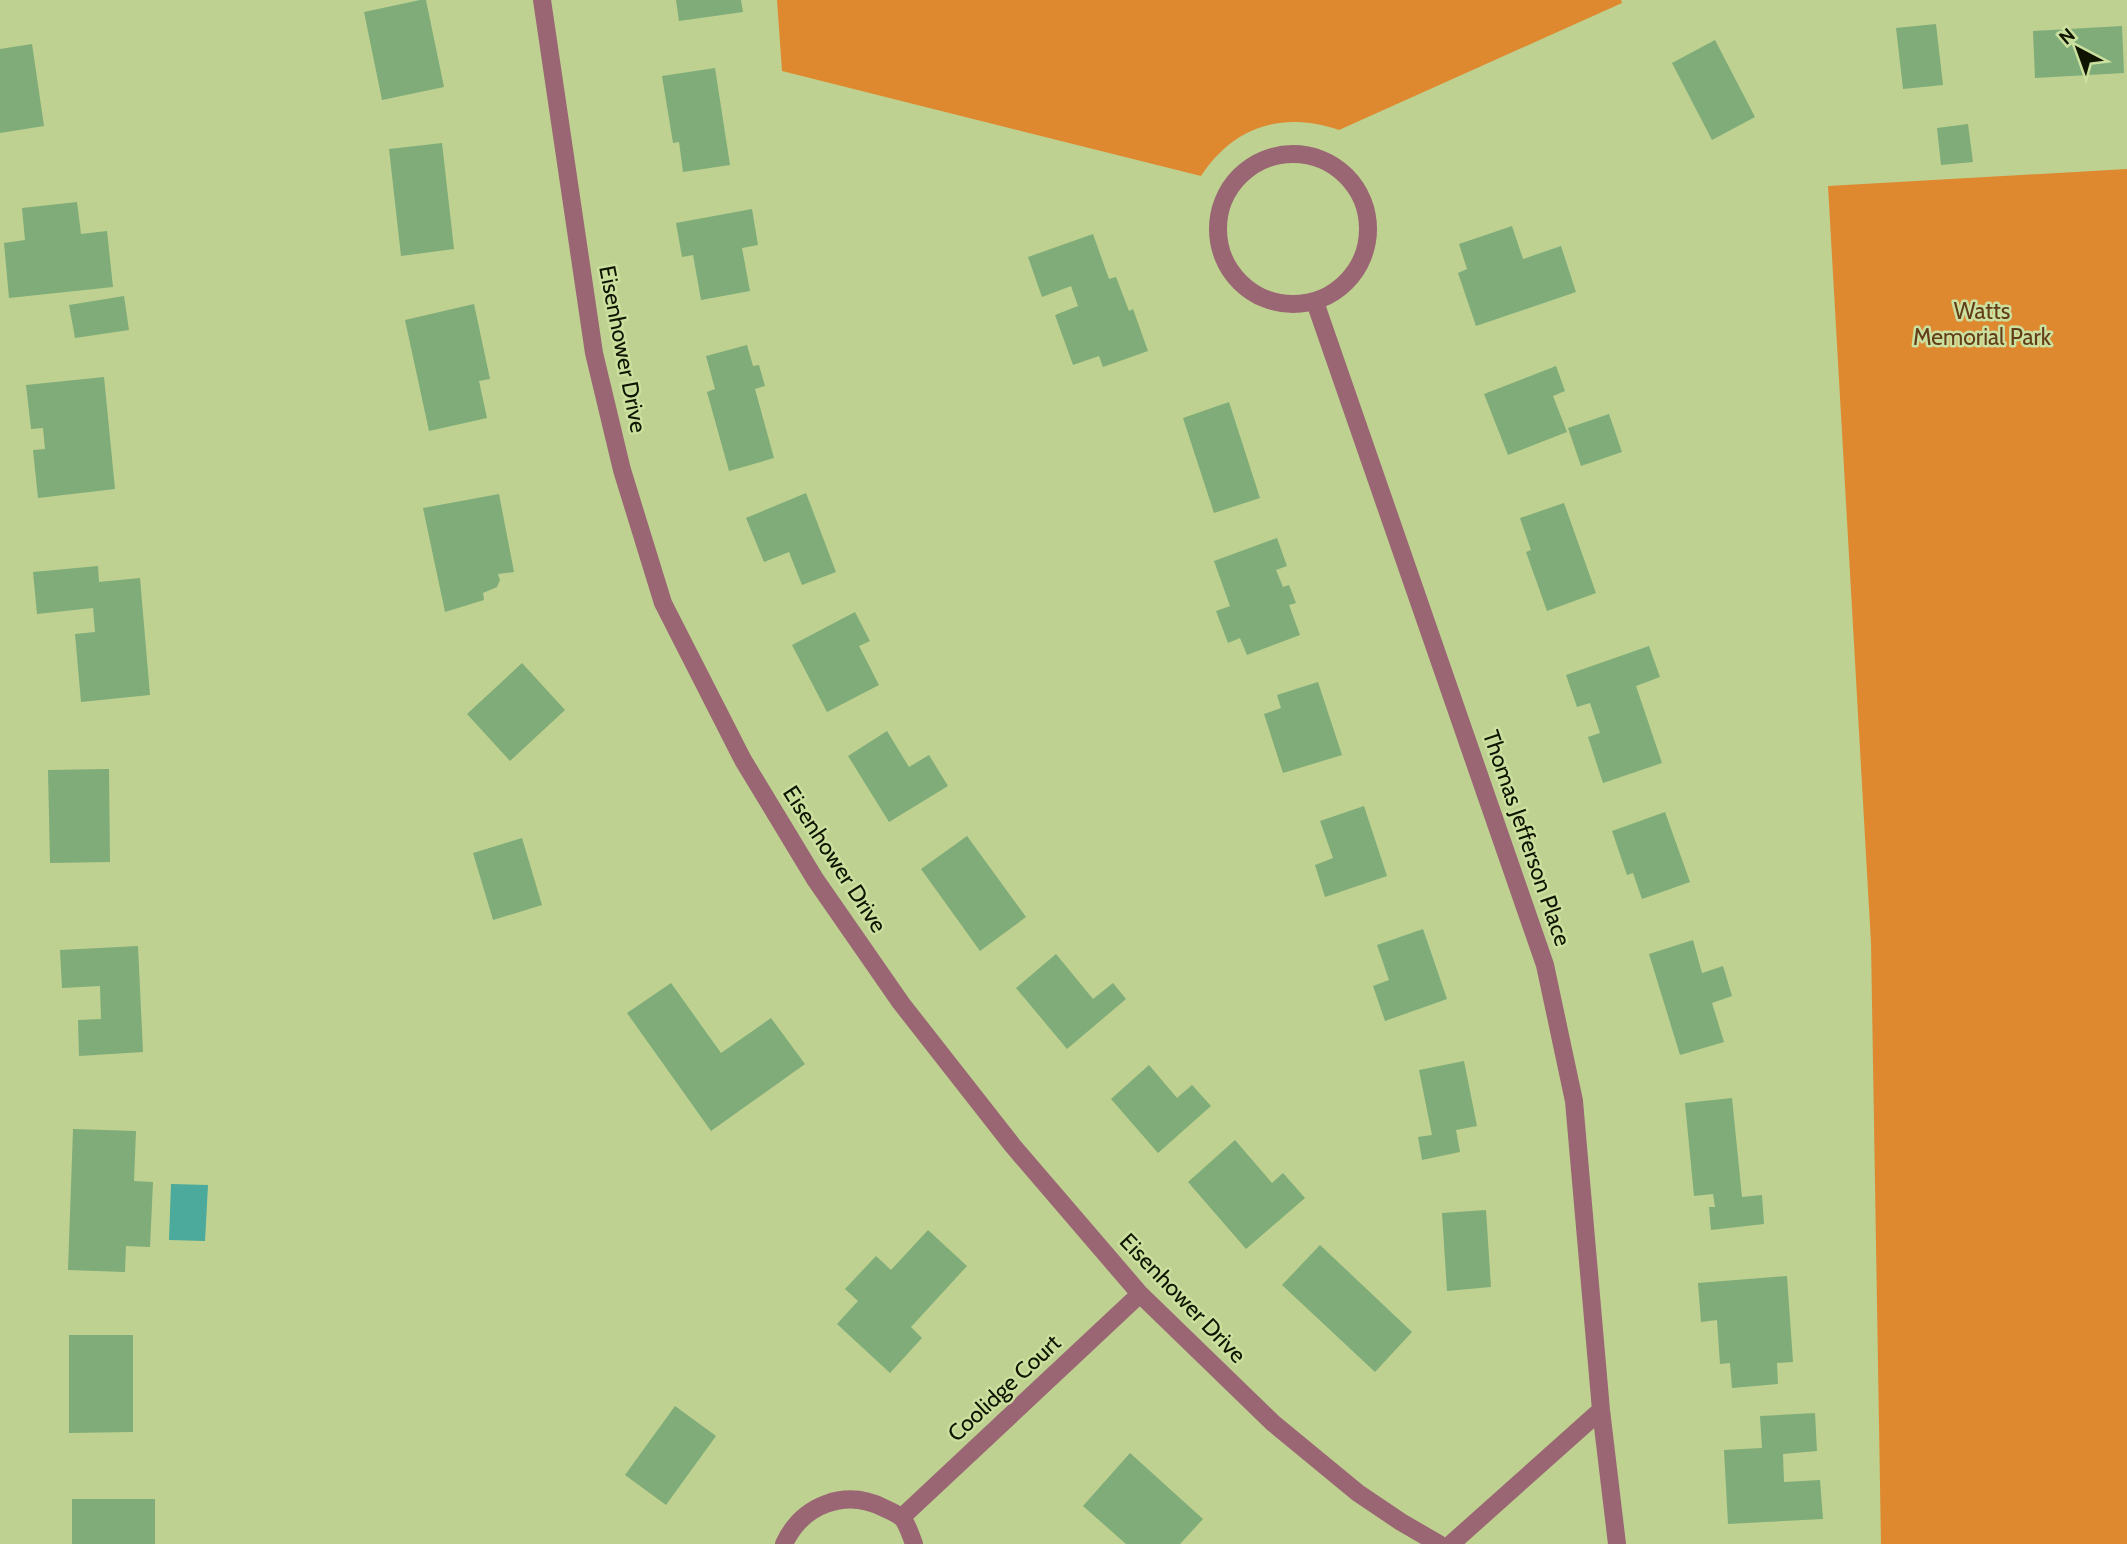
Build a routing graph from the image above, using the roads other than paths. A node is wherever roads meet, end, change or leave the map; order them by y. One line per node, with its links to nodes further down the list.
1 (542, 0): 3 (street, Eisenhower Drive)
2 (1315, 302): 2 (street); 4 (street, Thomas Jefferson Place)
3 (1140, 1294): 5 (street, Coolidge Court); 8 (street, Eisenhower Drive)
4 (1601, 1410): 9 (street); 10 (street, Thomas Jefferson Place)
5 (902, 1517): 6 (street); 7 (street)
6 (784, 1544)
7 (915, 1544)
8 (1439, 1544)
9 (1451, 1544)
10 (1617, 1544)

